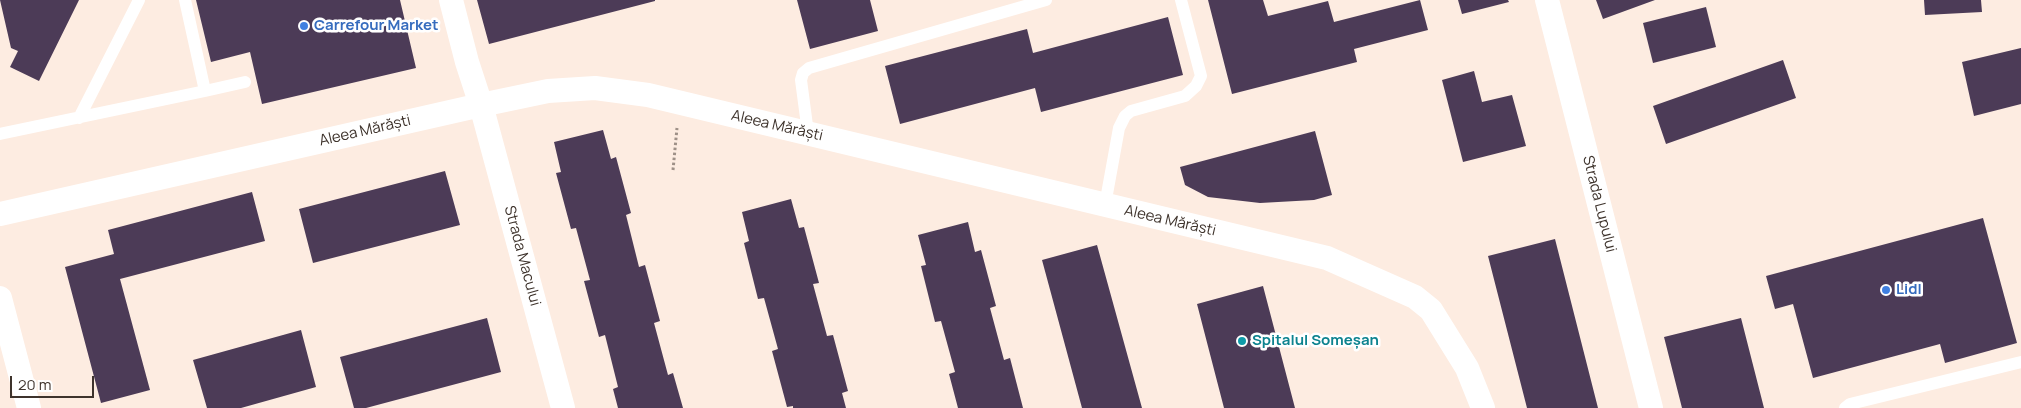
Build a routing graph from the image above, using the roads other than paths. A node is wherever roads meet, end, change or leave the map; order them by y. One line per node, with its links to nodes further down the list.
1 (139, 0): 10 (lane)
2 (185, 0): 8 (lane)
3 (451, 0): 9 (street, Strada Macului)
4 (1046, 0): 11 (lane)
5 (1181, 0): 13 (lane)
6 (1547, 0): 20 (street, Strada Lupului)
7 (245, 82): 8 (lane)
8 (204, 91): 10 (lane)
9 (481, 105): 11 (street, Aleea Mărăști); 14 (street, Aleea Mărăști); 18 (street, Strada Macului)
10 (79, 118): 12 (lane)
11 (808, 133): 13 (street, Aleea Mărăști)
12 (0, 134)
13 (1105, 205): 19 (street, Aleea Mărăști)
14 (0, 214)
15 (0, 298): 17 (street)
16 (2021, 362): 21 (lane)
17 (29, 408)
18 (563, 408)
19 (1483, 408)
20 (1652, 408)
21 (1845, 408)

